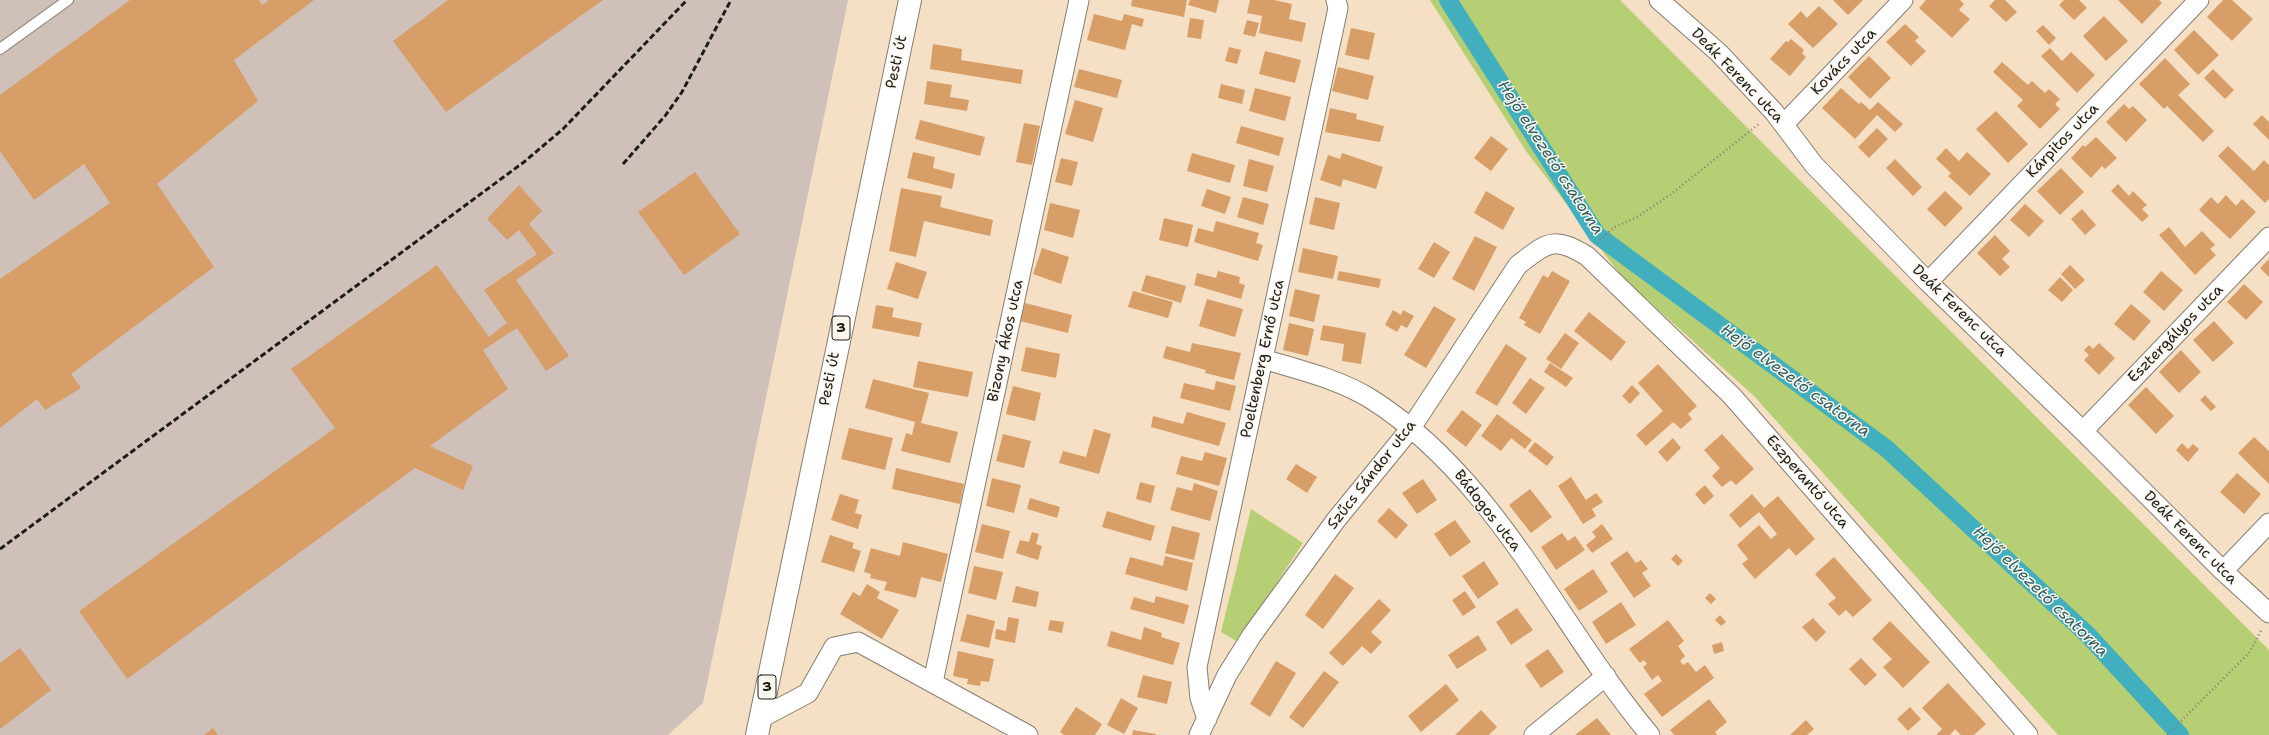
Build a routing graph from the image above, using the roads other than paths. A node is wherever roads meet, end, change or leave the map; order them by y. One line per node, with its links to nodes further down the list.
1 (68, 0): 8 (lane)
2 (910, 0): 21 (main road, Pesti út / 3)
3 (1079, 0): 20 (street, Bizony Ákos utca)
4 (1336, 0): 13 (street, Poeltenberg Ernő utca)
5 (1659, 0): 9 (street, Deák Ferenc utca)
6 (1903, 0): 9 (street, Kovács utca)
7 (2199, 0): 12 (street, Kárpitos utca)
8 (0, 50)
9 (1779, 118): 12 (street, Deák Ferenc utca)
10 (2269, 237): 15 (street, Esztergályos utca)
11 (1569, 245): 14 (street, Szűcs Sándor utca); 26 (street, Eszperantó utca)
12 (1928, 282): 15 (street, Deák Ferenc utca)
13 (1263, 359): 14 (street, Bádogos utca); 22 (street, Poeltenberg Ernő utca)
14 (1411, 428): 19 (street, Bádogos utca); 22 (street, Szűcs Sándor utca)
15 (2083, 431): 17 (street, Deák Ferenc utca)
16 (2269, 523): 17 (street)
17 (2223, 571): 18 (street, Deák Ferenc utca)
18 (2267, 618)
19 (1606, 676): 24 (street); 25 (street, Bádogos utca)
20 (933, 682): 21 (street); 23 (street)
21 (759, 727)
22 (1203, 727)
23 (1028, 735)
24 (1534, 735)
25 (1650, 735)
26 (2028, 735)

